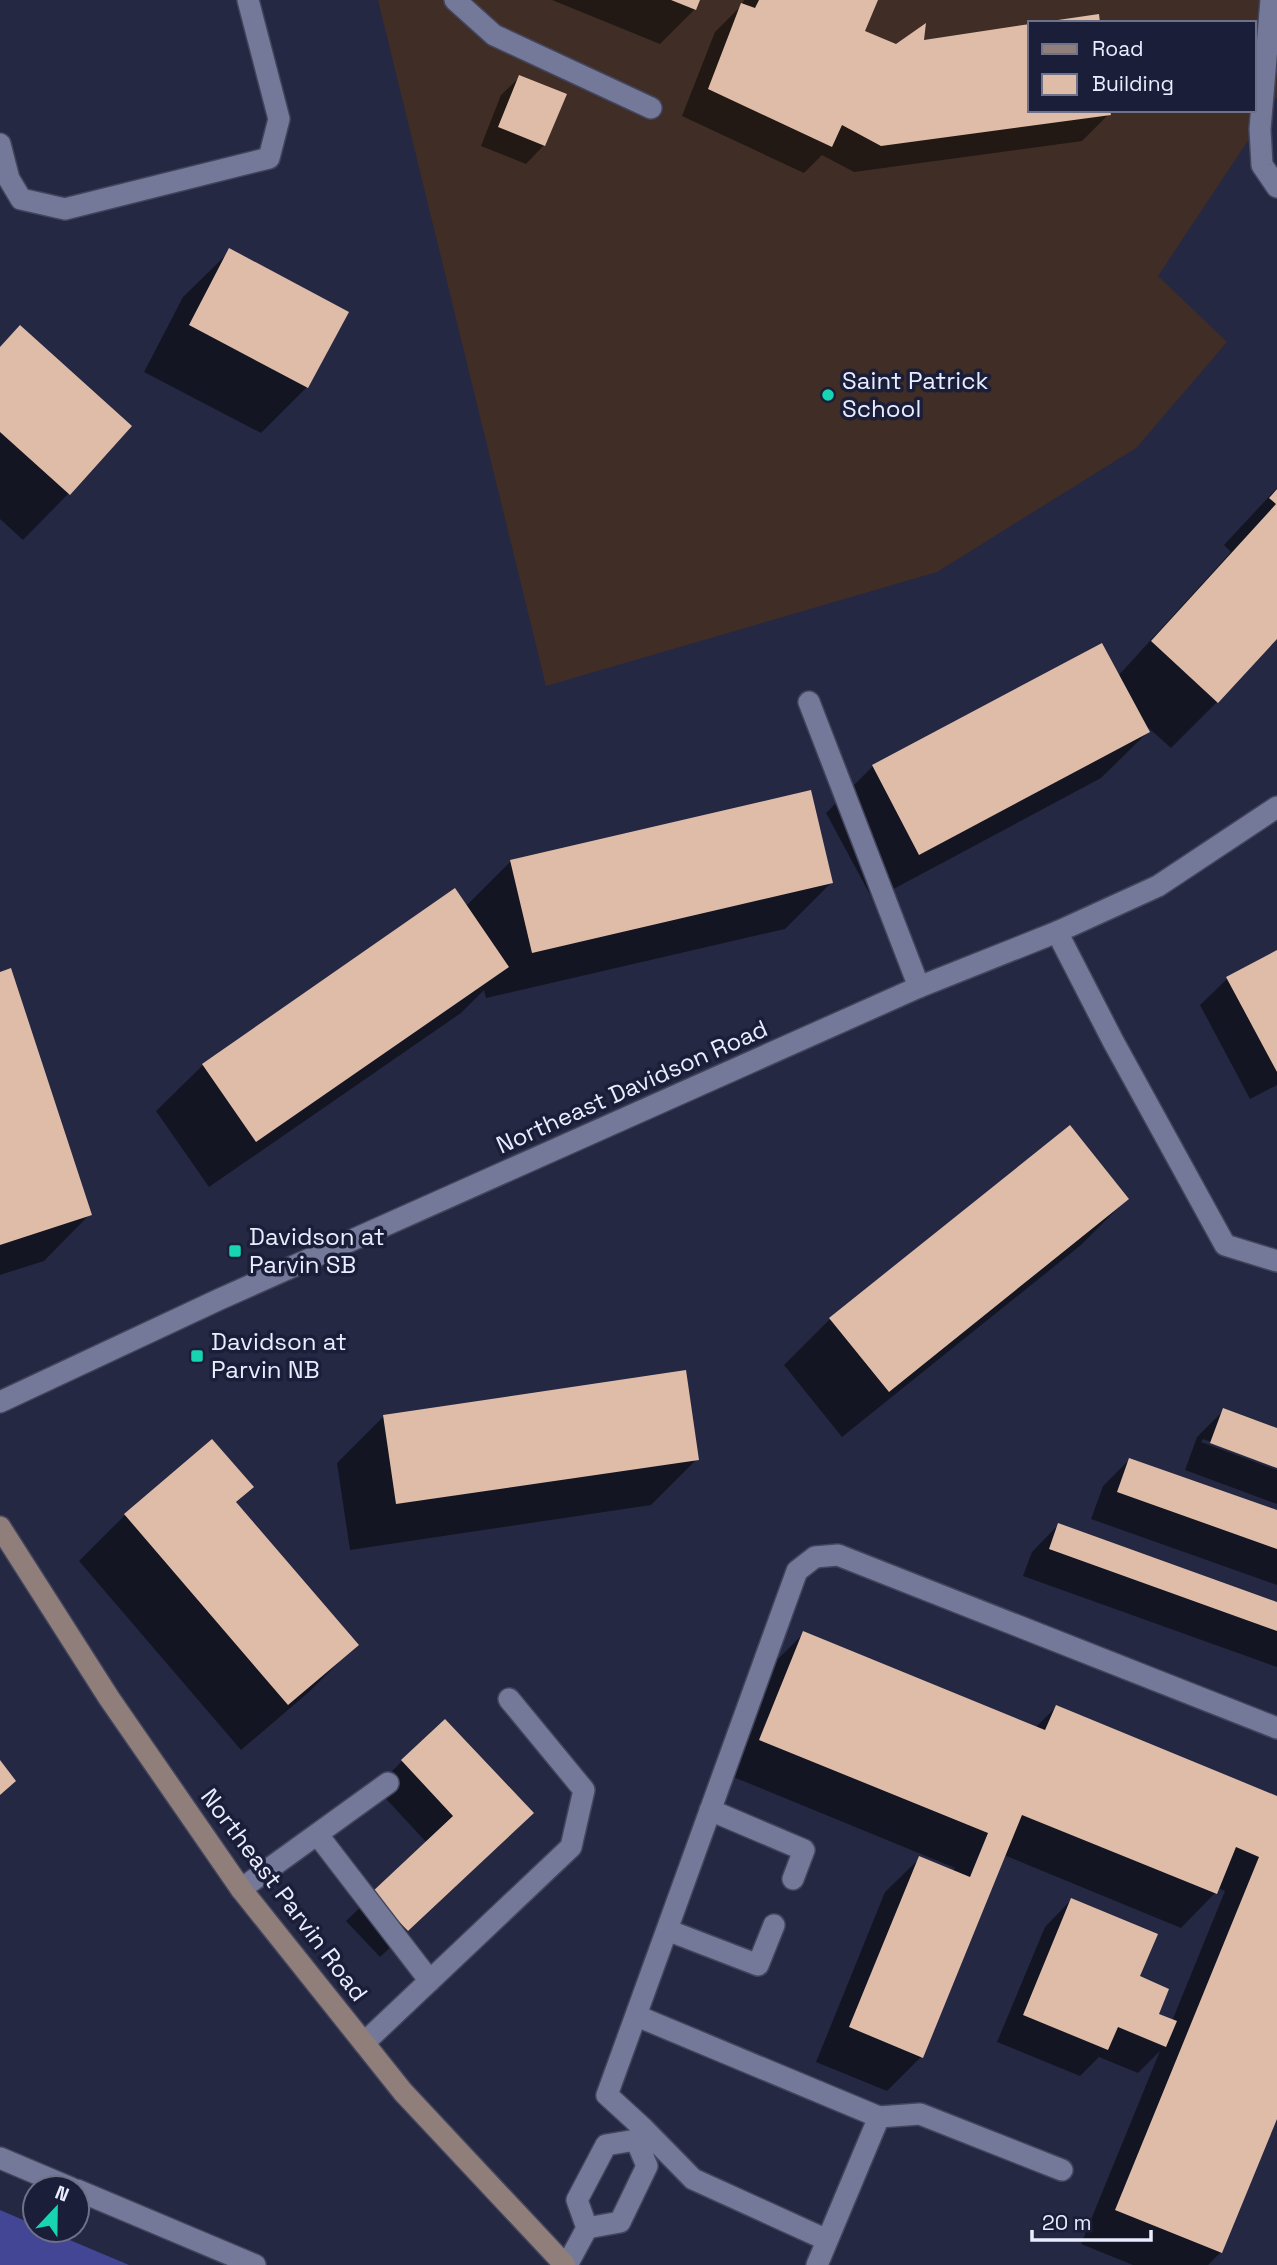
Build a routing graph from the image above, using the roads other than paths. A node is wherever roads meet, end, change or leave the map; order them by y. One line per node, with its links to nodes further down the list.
1 (248, 0): 5 (street)
2 (455, 0): 4 (street)
3 (1271, 0): 6 (street)
4 (651, 108)
5 (0, 144)
6 (1277, 187)
7 (809, 702): 10 (street)
8 (1277, 807): 9 (street, Northeast Davidson Road)
9 (1058, 932): 10 (street, Northeast Davidson Road); 11 (street)
10 (919, 987): 12 (street, Northeast Davidson Road)
11 (1277, 1261)
12 (0, 1402)
13 (0, 1527): 20 (main road, Northeast Parvin Road)
14 (509, 1699): 23 (street)
15 (1277, 1728): 17 (street)
16 (388, 1783): 18 (street)
17 (710, 1810): 19 (street); 22 (street)
18 (317, 1834): 20 (street); 23 (street)
19 (793, 1879)
20 (241, 1889): 25 (main road, Northeast Parvin Road)
21 (774, 1925): 22 (street)
22 (667, 1930): 24 (street)
23 (430, 1981): 25 (street)
24 (637, 2016): 26 (street); 27 (street)
25 (364, 2043): 35 (main road, Northeast Parvin Road)
26 (879, 2117): 29 (street); 33 (street)
27 (640, 2134): 32 (street); 32 (street); 33 (street)
28 (0, 2158): 30 (street)
29 (1062, 2170)
30 (38, 2174)
31 (91, 2196): 34 (street)
32 (587, 2228): 35 (street)
33 (827, 2240): 36 (street)
34 (255, 2265)
35 (566, 2265)
36 (817, 2265)

